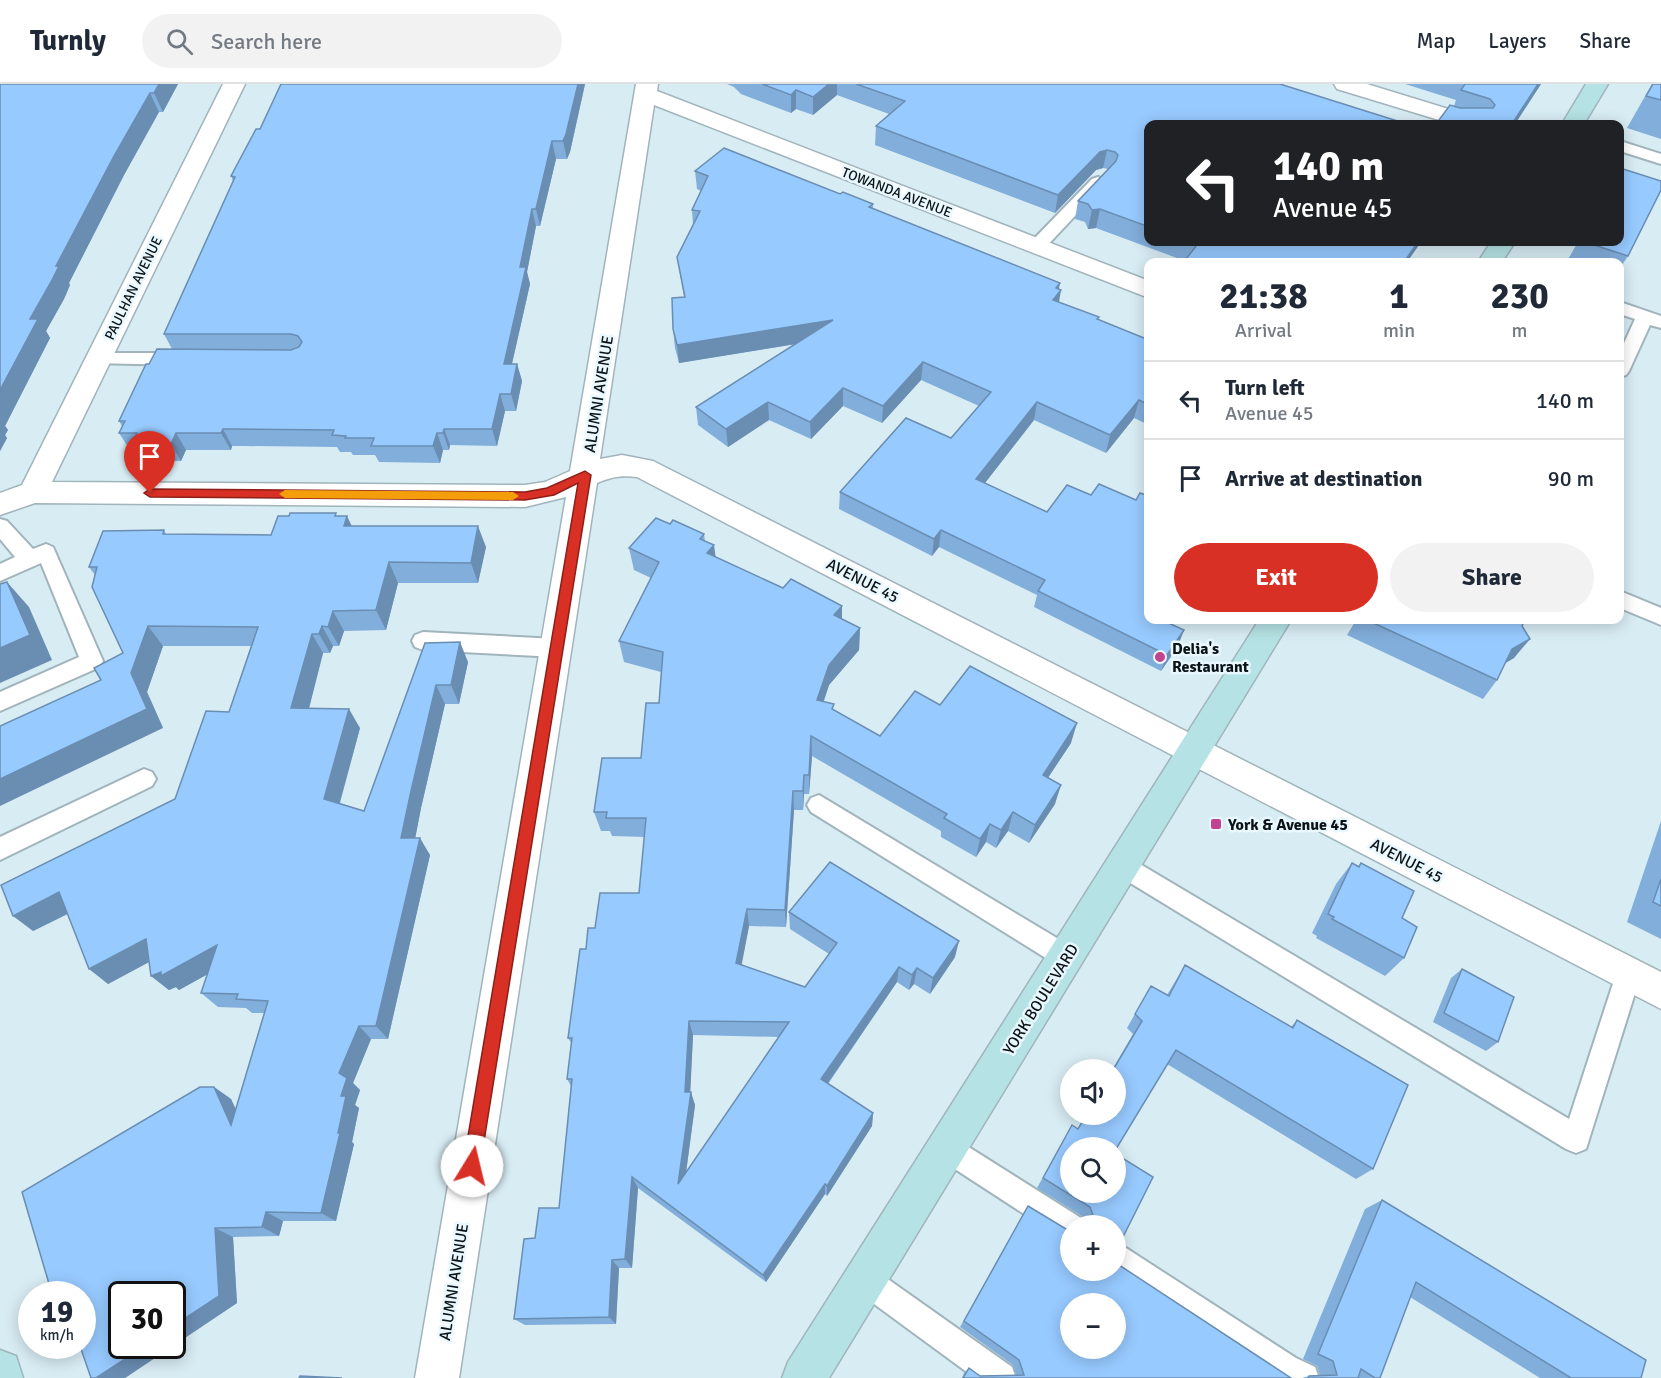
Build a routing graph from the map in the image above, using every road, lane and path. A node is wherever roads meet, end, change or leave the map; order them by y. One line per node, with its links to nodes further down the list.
1 (234, 84): 14 (street, PAULHAN AVENUE)
2 (1345, 84): 5 (street)
3 (1597, 84): 6 (main road)
4 (646, 89): 10 (street, TOWANDA AVENUE); 17 (street, ALUMNI AVENUE)
5 (1460, 120)
6 (1575, 120)
7 (1624, 147): 8 (lane)
8 (1661, 159)
9 (1104, 176): 10 (lane)
10 (1036, 246): 11 (street, TOWANDA AVENUE)
11 (1144, 288)
12 (1624, 309): 13 (lane)
13 (1653, 320): 16 (lane)
14 (98, 359): 15 (lane); 18 (street, PAULHAN AVENUE)
15 (193, 359)
16 (1624, 365)
17 (585, 475): 18 (street, AVENUE 45); 27 (street, ALUMNI AVENUE); 29 (street, AVENUE 45)
18 (33, 492): 19 (street, AVENUE 45)
19 (0, 504)
20 (0, 526): 21 (lane)
21 (29, 559): 22 (lane); 28 (lane)
22 (0, 573)
23 (1624, 601): 24 (lane)
24 (1661, 617)
25 (1273, 624): 29 (main road, YORK BOULEVARD)
26 (423, 641): 27 (lane)
27 (557, 648): 43 (street, ALUMNI AVENUE)
28 (0, 702)
29 (1195, 750): 33 (main road, YORK BOULEVARD); 35 (street, AVENUE 45)
30 (144, 779): 32 (lane)
31 (819, 805): 34 (lane)
32 (0, 849)
33 (1123, 865): 34 (main road, YORK BOULEVARD); 35 (lane)
34 (1066, 957): 37 (main road, YORK BOULEVARD)
35 (1628, 974): 36 (street, AVENUE 45)
36 (1661, 991)
37 (948, 1148): 38 (lane); 40 (main road, YORK BOULEVARD)
38 (1060, 1221)
39 (1126, 1265): 46 (lane)
40 (865, 1280): 44 (main road, YORK BOULEVARD); 45 (lane)
41 (0, 1371): 42 (main road)
42 (2, 1378)
43 (437, 1378)
44 (804, 1378)
45 (1001, 1378)
46 (1304, 1378)

